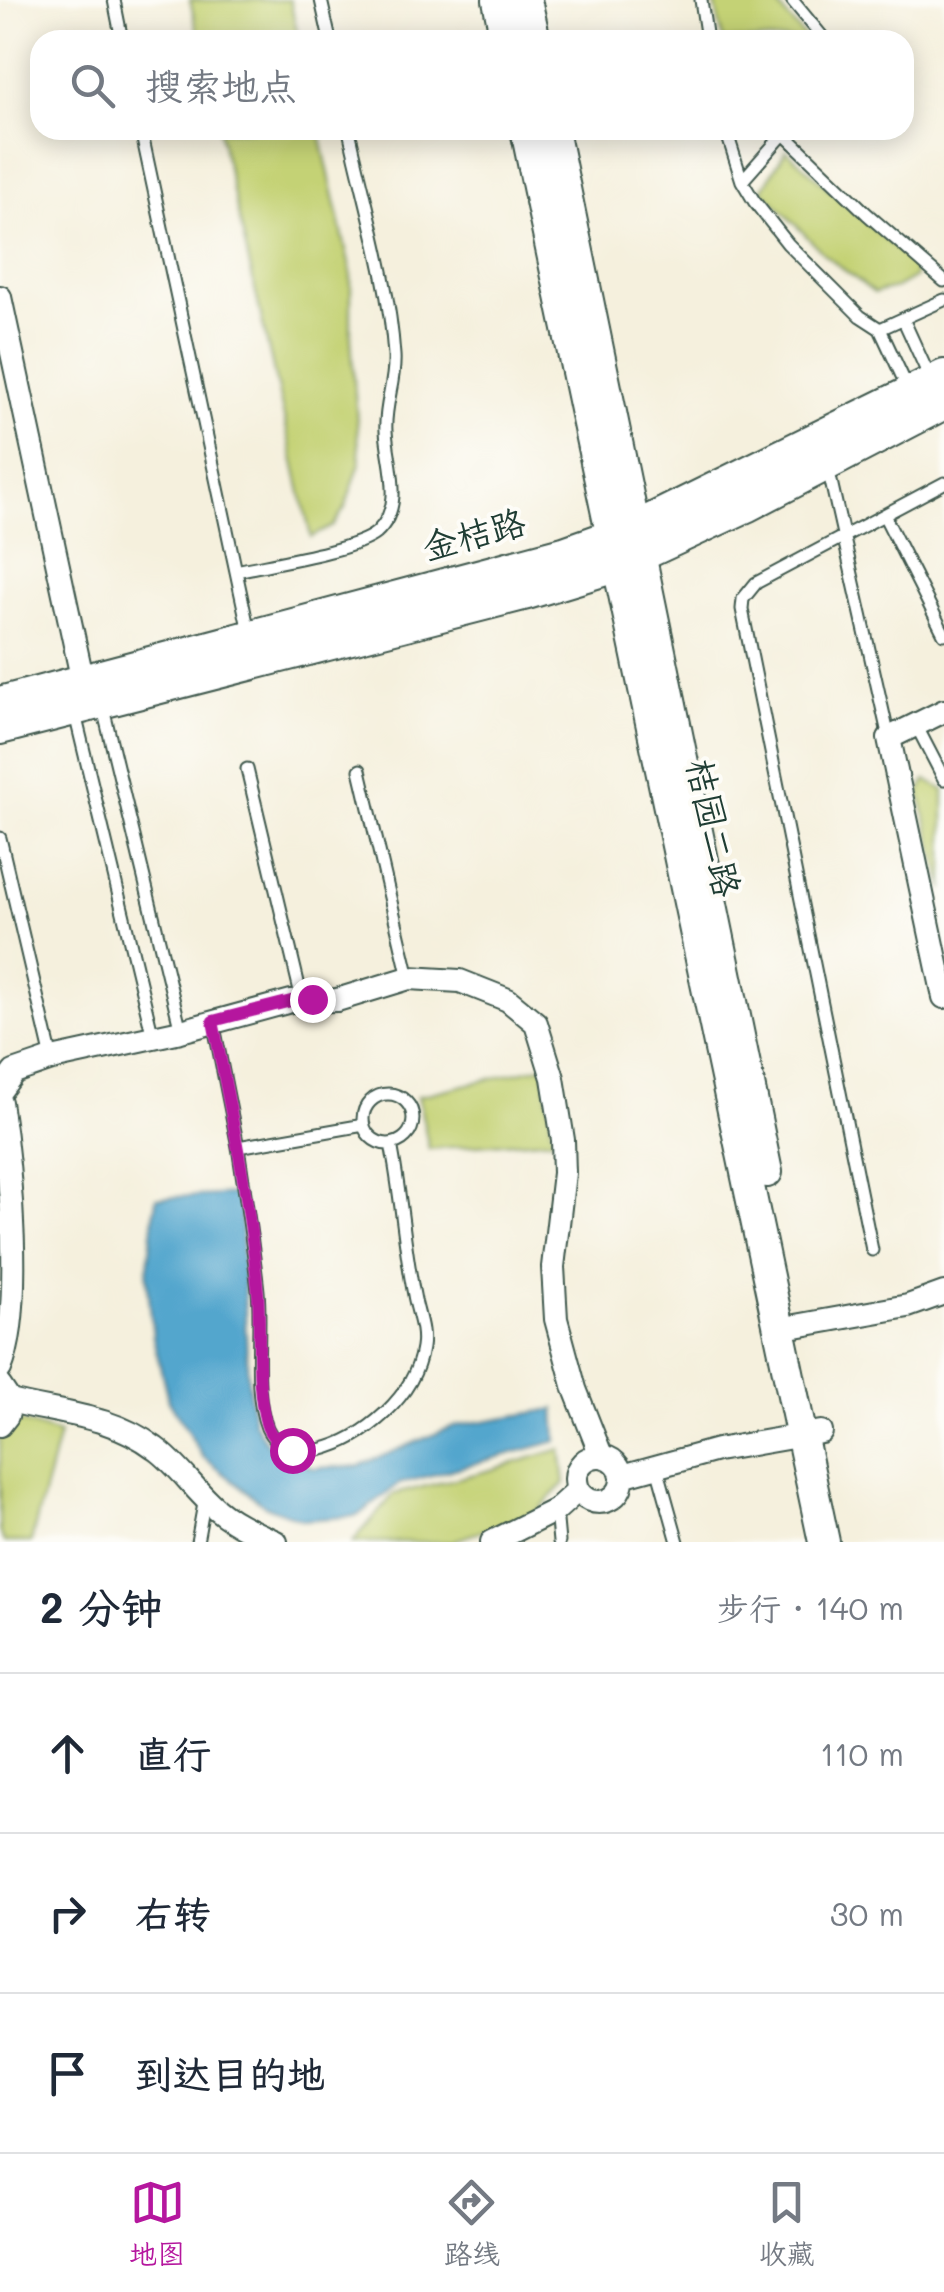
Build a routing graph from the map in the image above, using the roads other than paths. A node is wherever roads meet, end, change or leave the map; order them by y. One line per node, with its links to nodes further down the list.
1 (114, 0): 7 (lane)
2 (321, 0): 8 (lane)
3 (498, 0): 9 (street)
4 (526, 0): 10 (street)
5 (701, 0): 11 (lane)
6 (792, 0): 12 (lane)
7 (120, 30)
8 (328, 30)
9 (504, 30)
10 (532, 30)
11 (706, 30)
12 (817, 30)
13 (144, 140): 33 (lane)
14 (352, 140): 33 (lane)
15 (528, 140): 32 (street, 桔园二路)
16 (556, 140): 32 (street, 桔园二路)
17 (729, 140): 20 (lane)
18 (779, 140): 20 (lane)
19 (794, 140): 21 (lane)
20 (742, 181): 25 (lane)
21 (944, 281)
22 (0, 297): 26 (street)
23 (944, 300): 24 (lane)
24 (904, 320): 25 (lane); 27 (lane)
25 (880, 329): 27 (lane)
26 (8, 374): 36 (street)
27 (932, 388): 28 (main road); 32 (main road, 金桔路)
28 (828, 464): 31 (lane); 32 (main road)
29 (944, 483): 30 (lane)
30 (884, 515): 31 (lane); 34 (lane)
31 (843, 535): 41 (lane); 58 (lane)
32 (628, 546): 35 (main road, 金桔路); 36 (main road); 60 (street, 桔园二路)
33 (236, 571): 35 (lane)
34 (944, 634)
35 (250, 636): 36 (main road, 金桔路)
36 (84, 692): 37 (main road, 金桔路); 40 (main road); 50 (lane); 51 (lane)
37 (0, 703)
38 (944, 711): 39 (street)
39 (915, 724): 41 (street); 44 (lane)
40 (0, 728)
41 (889, 738): 47 (street)
42 (247, 769): 48 (lane)
43 (360, 770): 46 (lane)
44 (944, 779)
45 (0, 838): 52 (lane)
46 (409, 978): 48 (street); 65 (street)
47 (944, 997)
48 (302, 1000): 49 (street)
49 (213, 1021): 50 (street); 57 (lane)
50 (181, 1030): 51 (street)
51 (152, 1037): 52 (street)
52 (52, 1060): 53 (street)
53 (0, 1091)
54 (0, 1102): 61 (street)
55 (364, 1125): 56 (lane); 56 (lane); 57 (lane)
56 (391, 1144): 57 (lane)
57 (238, 1147)
58 (872, 1250)
59 (944, 1293): 60 (street)
60 (789, 1327): 64 (street, 桔园二路)
61 (0, 1368)
62 (5, 1394): 63 (street); 69 (street)
63 (0, 1424)
64 (811, 1434): 66 (street); 76 (street, 桔园二路); 77 (street, 桔园二路)
65 (600, 1455): 67 (street); 68 (street)
66 (657, 1466): 67 (street); 75 (lane)
67 (622, 1476): 68 (street)
68 (578, 1490): 70 (street)
69 (206, 1498): 71 (lane); 72 (street)
70 (556, 1510): 73 (street); 74 (lane)
71 (197, 1542)
72 (276, 1542)
73 (492, 1542)
74 (559, 1542)
75 (678, 1542)
76 (824, 1542)
77 (843, 1542)

